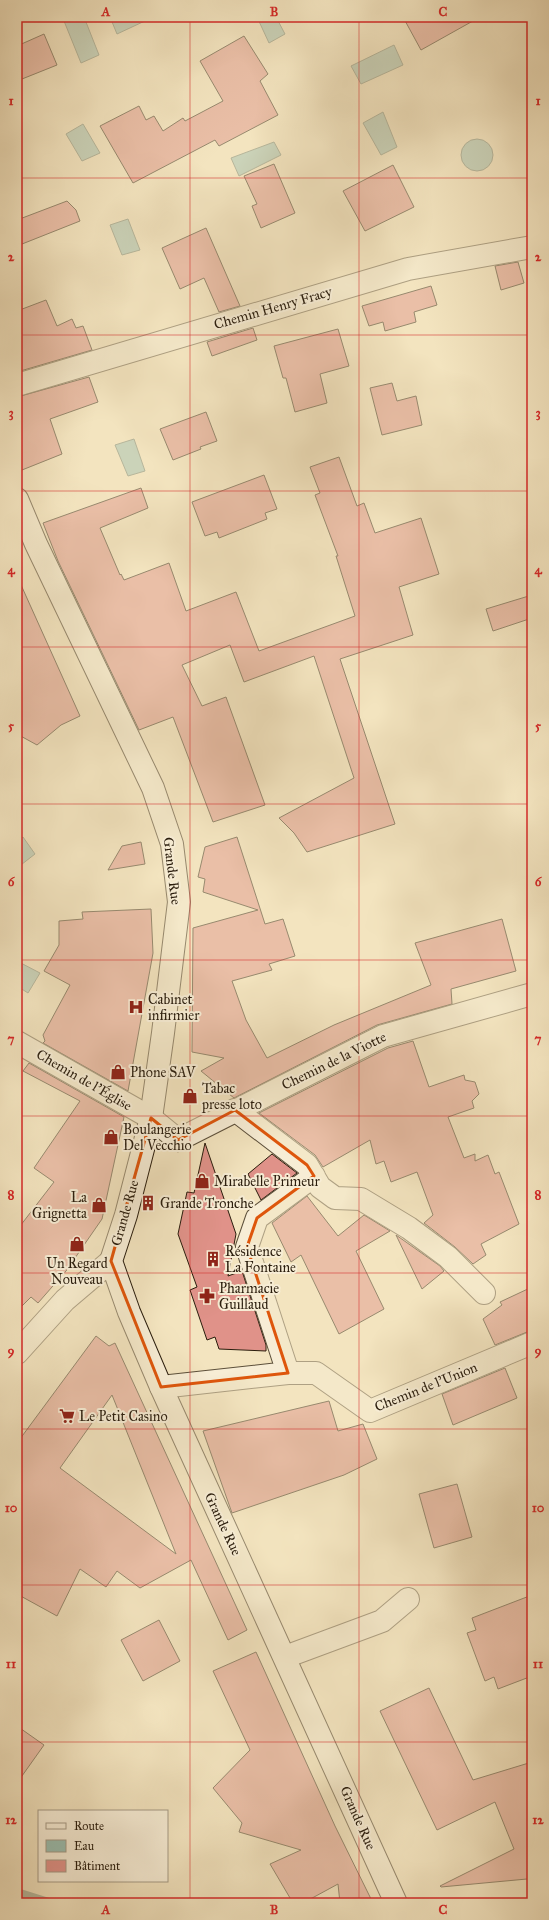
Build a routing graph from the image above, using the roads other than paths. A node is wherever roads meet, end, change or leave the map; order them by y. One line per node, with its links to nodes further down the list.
1 (532, 247): 2 (street, Chemin Henry Fracy)
2 (17, 384)
3 (17, 499): 7 (street, Grande Rue)
4 (532, 994): 6 (street, Chemin de la Viotte)
5 (17, 1042): 7 (street, Chemin de l'Église)
6 (235, 1110): 7 (street, Chemin de la Viotte); 8 (street)
7 (151, 1118): 9 (street, Grande Rue)
8 (314, 1176): 10 (street); 13 (street)
9 (110, 1261): 12 (street); 14 (street, Grande Rue)
10 (484, 1293)
11 (532, 1343): 13 (street, Chemin de l'Union)
12 (17, 1353)
13 (288, 1373): 14 (street, Chemin de l'Union)
14 (161, 1387): 16 (street, Grande Rue)
15 (408, 1599): 16 (street)
16 (285, 1657): 17 (street, Grande Rue)
17 (396, 1903)

